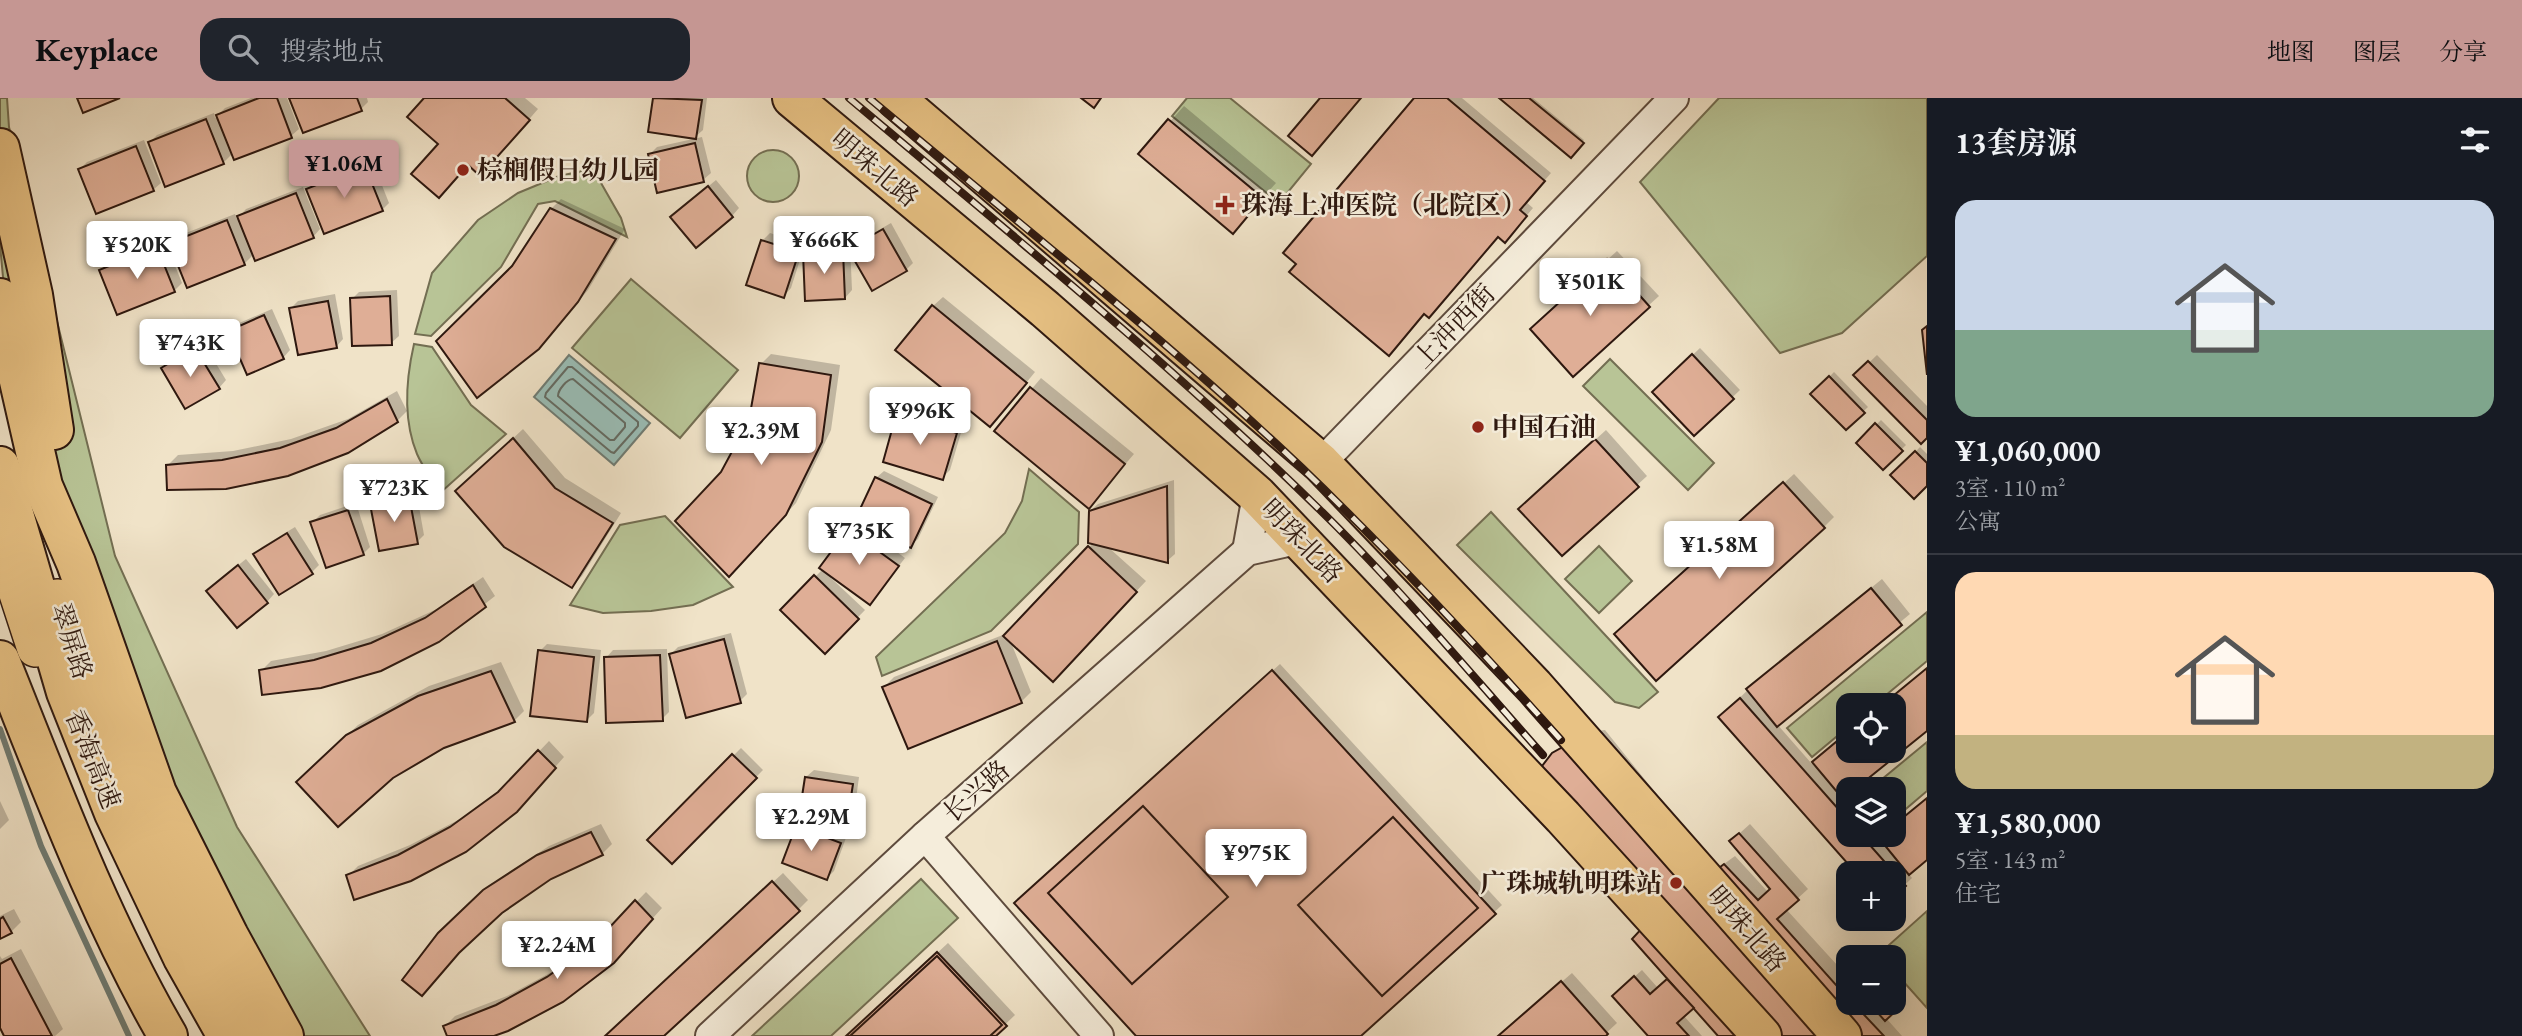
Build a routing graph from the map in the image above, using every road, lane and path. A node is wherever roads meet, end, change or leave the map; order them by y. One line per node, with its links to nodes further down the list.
1 (792, 98): 9 (highway, 明珠北路)
2 (895, 98): 7 (highway, 明珠北路)
3 (1674, 98): 7 (street, 上沖西街)
4 (0, 148): 13 (highway)
5 (0, 298): 13 (highway)
6 (0, 382): 19 (main road, 翠屏路)
7 (1321, 463): 24 (highway, 明珠北路)
8 (0, 466): 18 (highway, 香海高速)
9 (1257, 495): 10 (highway, 明珠北路); 12 (street)
10 (1301, 539): 12 (street, 长兴路); 23 (highway, 明珠北路)
11 (0, 542): 17 (main road, 翠屏路)
12 (1247, 551): 15 (street, 长兴路)
13 (76, 563): 20 (highway)
14 (0, 660): 16 (highway, 香海高速)
15 (925, 836): 21 (street, 长兴路); 22 (street)
16 (168, 1036)
17 (213, 1036)
18 (227, 1036)
19 (254, 1036)
20 (284, 1036)
21 (710, 1036)
22 (1099, 1036)
23 (1762, 1036)
24 (1842, 1036)

